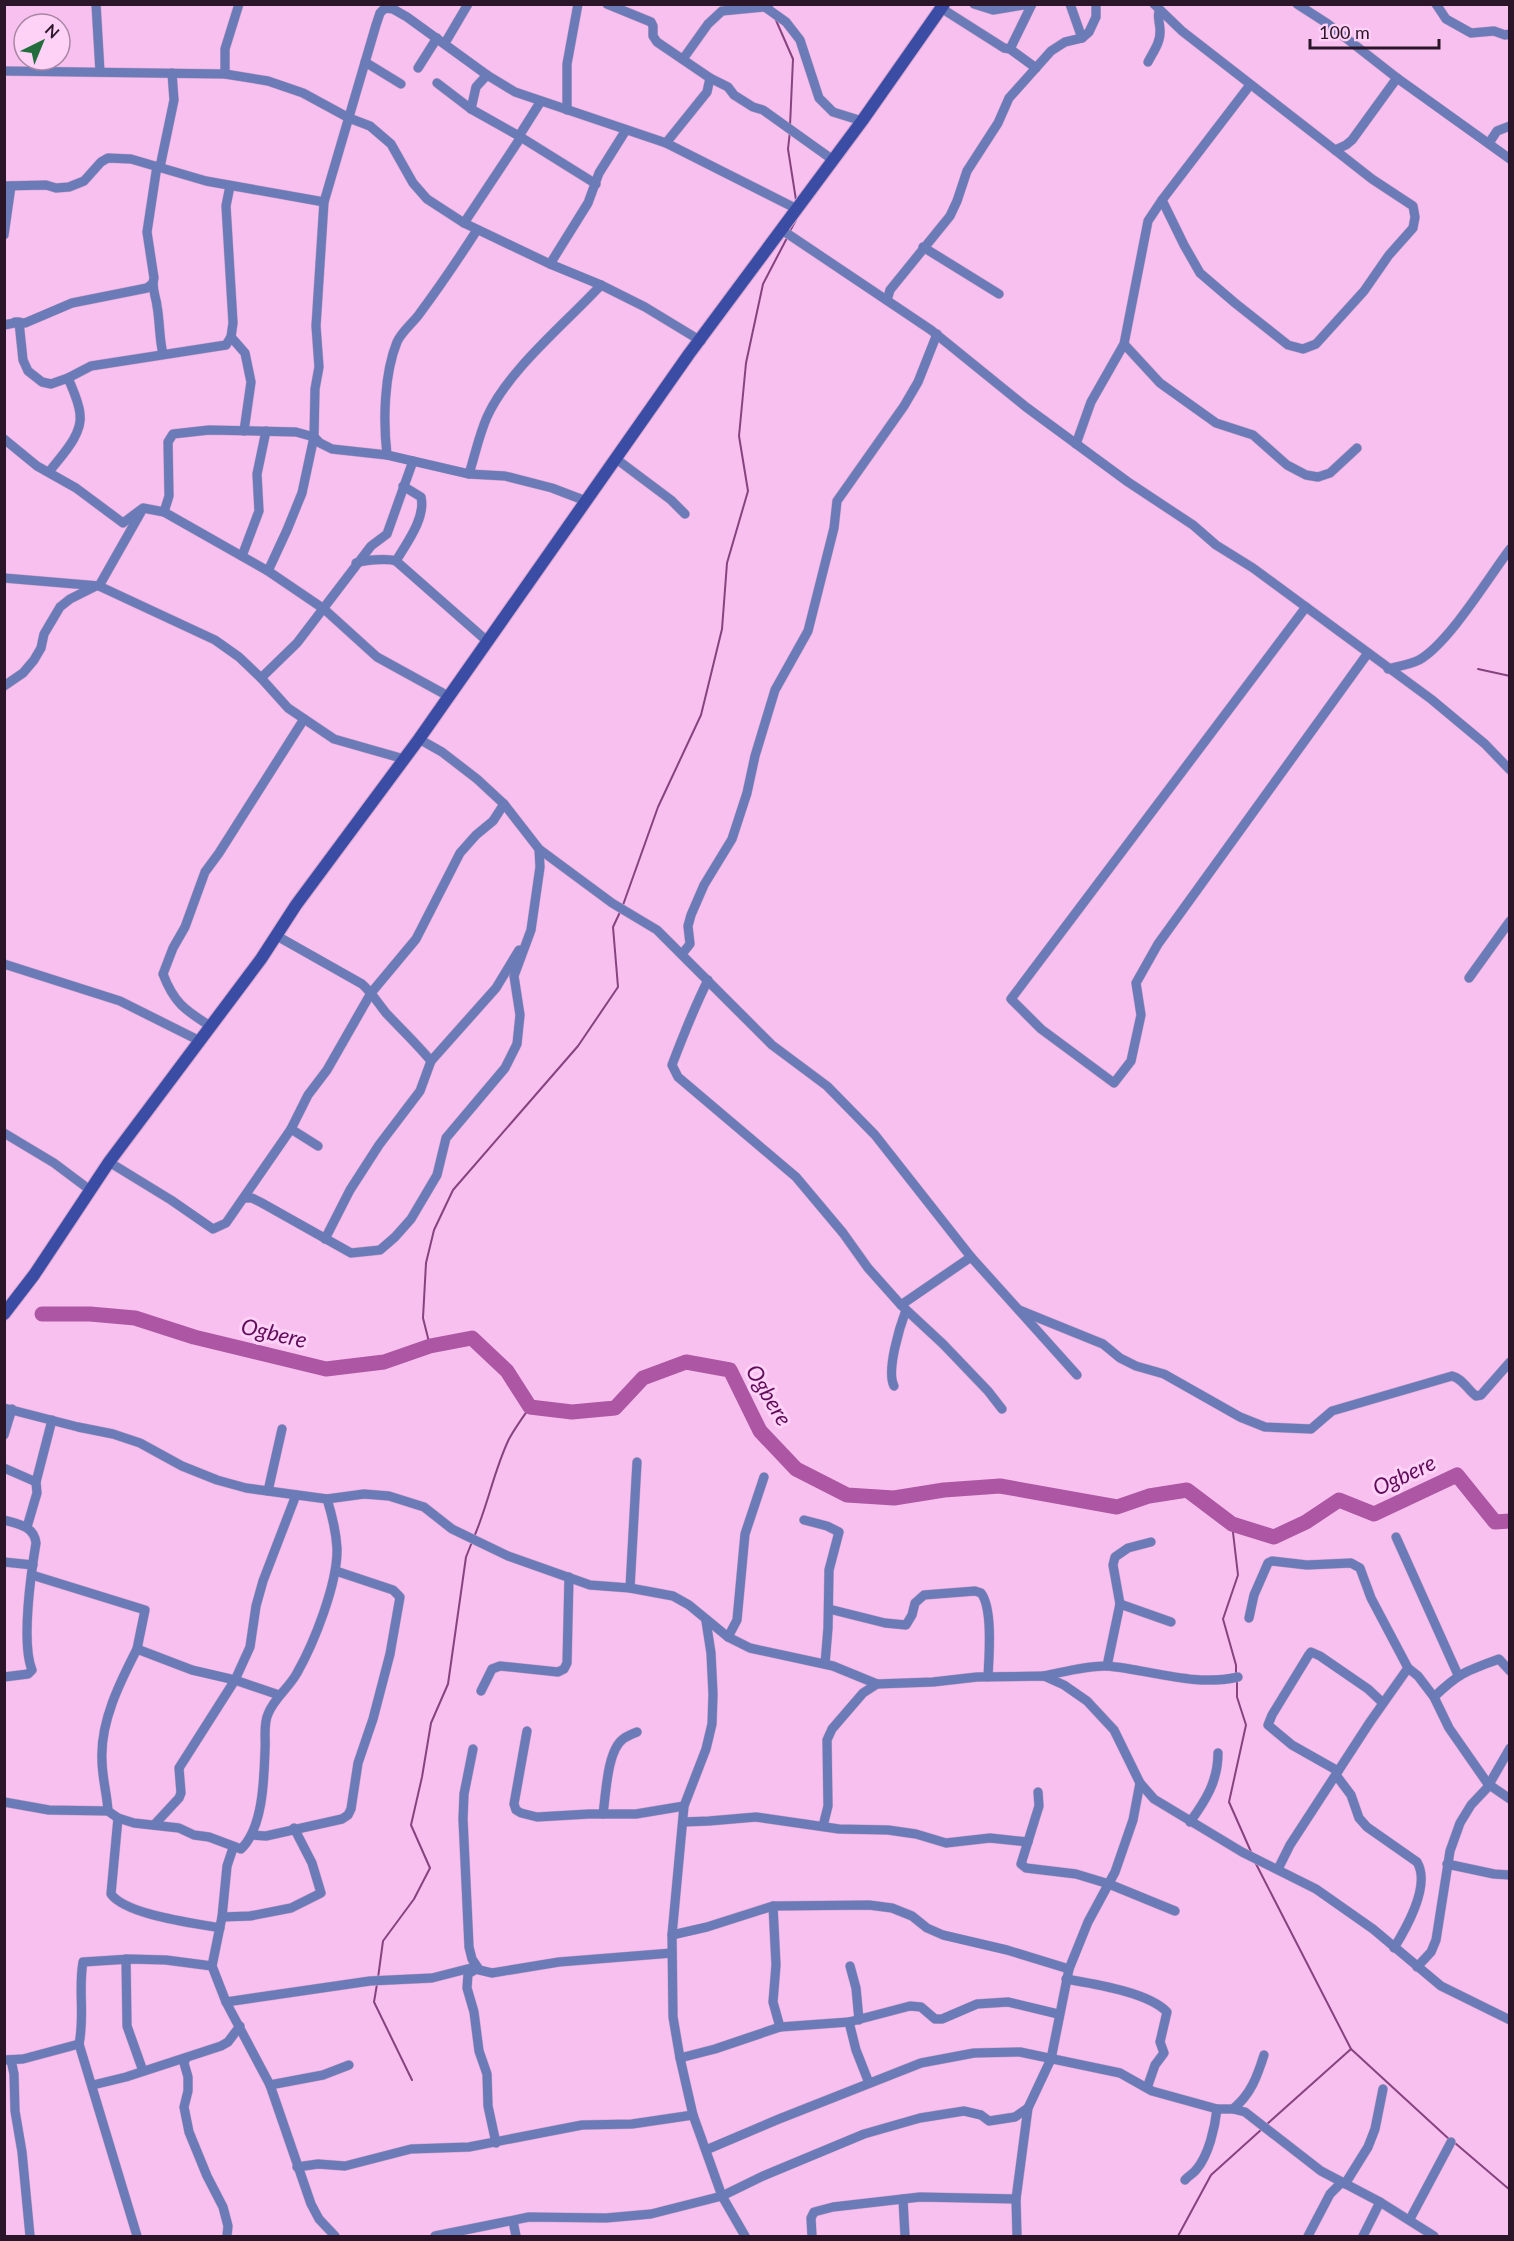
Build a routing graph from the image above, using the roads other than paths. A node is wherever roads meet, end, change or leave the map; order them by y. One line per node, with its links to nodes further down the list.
1 (96, 4): 26 (street)
2 (239, 4): 28 (street)
3 (468, 4): 18 (street)
4 (578, 4): 37 (street)
5 (607, 4): 20 (street)
6 (974, 4): 14 (street)
7 (1031, 4): 14 (street); 19 (street)
8 (1070, 4): 17 (street)
9 (1096, 4): 17 (street)
10 (1297, 4): 31 (street)
11 (1436, 4): 16 (street)
12 (762, 6): 20 (street); 39 (street)
13 (942, 6): 19 (street); 39 (main road)
14 (1002, 7)
15 (1157, 8): 22 (street); 34 (street)
16 (1509, 34)
17 (1082, 38): 24 (street)
18 (441, 41): 21 (street); 23 (street); 29 (street)
19 (1010, 49): 24 (street)
20 (683, 59): 30 (street)
21 (365, 62): 33 (street); 38 (street)
22 (1148, 62)
23 (418, 68)
24 (1036, 68): 59 (street)
25 (4, 71): 26 (street)
26 (100, 72): 27 (street)
27 (172, 73): 28 (street); 48 (street)
28 (225, 74): 38 (street)
29 (487, 75): 35 (street); 36 (street)
30 (710, 78): 44 (street); 47 (street)
31 (1397, 78): 43 (street); 45 (street)
32 (437, 83): 36 (street)
33 (401, 84)
34 (1250, 85): 45 (street); 52 (street)
35 (541, 101): 37 (street); 42 (street)
36 (471, 110): 42 (street)
37 (567, 110): 41 (street)
38 (349, 118): 53 (street); 55 (street)
39 (862, 121): 47 (main road)
40 (1509, 126): 43 (street)
41 (626, 130): 44 (street); 49 (street)
42 (520, 137): 49 (street); 55 (street)
43 (1489, 143): 46 (street)
44 (666, 144): 54 (street)
45 (1335, 150): 52 (street)
46 (1509, 159)
47 (833, 160): 54 (main road)
48 (159, 167): 50 (street); 51 (street); 61 (street)
49 (596, 184): 60 (street)
50 (8, 186): 58 (street)
51 (230, 186): 53 (street); 71 (street)
52 (1162, 200): 73 (street)
53 (324, 202): 78 (street)
54 (797, 209): 57 (main road)
55 (464, 223): 56 (street)
56 (477, 230): 60 (street); 82 (street)
57 (782, 230): 64 (street); 72 (main road)
58 (4, 235)
59 (923, 247): 63 (street); 65 (street)
60 (550, 264): 62 (street)
61 (152, 284): 68 (street); 74 (street)
62 (601, 285): 72 (street); 86 (street)
63 (890, 290): 64 (street); 66 (street)
64 (875, 292): 66 (street)
65 (999, 294)
66 (887, 300): 70 (street)
67 (4, 319): 68 (street)
68 (19, 322): 69 (street); 75 (street)
69 (4, 325)
70 (937, 334): 80 (street); 116 (street)
71 (231, 337): 74 (street); 76 (street)
72 (701, 341): 83 (main road)
73 (1124, 344): 80 (street); 81 (street)
74 (163, 354): 75 (street)
75 (68, 378): 85 (street)
76 (244, 431): 77 (street); 90 (street)
77 (266, 431): 78 (street); 93 (street)
78 (314, 437): 82 (street); 96 (street)
79 (4, 439): 85 (street)
80 (1076, 444): 99 (street)
81 (1357, 448)
82 (387, 455): 84 (street)
83 (615, 458): 88 (main road); 91 (street)
84 (413, 461): 86 (street); 87 (street)
85 (49, 472): 89 (street)
86 (469, 474): 88 (street)
87 (403, 486): 94 (street); 95 (street)
88 (586, 501): 101 (main road)
89 (143, 508): 90 (street); 98 (street)
90 (164, 512): 93 (street)
91 (685, 514)
92 (1509, 549): 103 (street)
93 (242, 556): 96 (street)
94 (396, 561): 95 (street); 101 (street)
95 (356, 563): 100 (street)
96 (268, 571): 100 (street)
97 (4, 578): 98 (street)
98 (99, 586): 104 (street); 105 (street)
99 (1306, 608): 102 (street); 102 (street)
100 (324, 609): 104 (street); 106 (street)
101 (487, 641): 106 (main road)
102 (1368, 653): 103 (street)
103 (1388, 669): 110 (street)
104 (261, 678): 107 (street)
105 (4, 686)
106 (448, 696): 108 (main road)
107 (304, 719): 109 (street); 121 (street)
108 (419, 739): 109 (main road); 111 (street)
109 (404, 759): 115 (main road)
110 (1509, 770)
111 (504, 804): 112 (street); 120 (street)
112 (539, 849): 114 (street); 116 (street)
113 (1509, 921): 118 (street)
114 (531, 930): 123 (street); 130 (street)
115 (277, 936): 120 (street); 121 (main road)
116 (682, 954): 119 (street)
117 (4, 964): 122 (street)
118 (1469, 978)
119 (708, 980): 131 (street); 132 (street)
120 (372, 993): 123 (street); 124 (street)
121 (210, 1026): 122 (main road)
122 (200, 1041): 127 (main road)
123 (431, 1061): 130 (street)
124 (291, 1129): 126 (street); 129 (street)
125 (4, 1133): 128 (street)
126 (318, 1146)
127 (109, 1162): 128 (main road); 129 (street)
128 (90, 1190): 134 (main road)
129 (244, 1198): 130 (street)
130 (324, 1239)
131 (970, 1257): 132 (street); 133 (street)
132 (904, 1307): 137 (street); 139 (street)
133 (1017, 1309): 135 (street); 136 (street)
134 (4, 1314)
135 (1509, 1362)
136 (1077, 1375)
137 (894, 1386)
138 (8, 1409): 140 (street); 142 (street)
139 (1002, 1409)
140 (52, 1420): 146 (street); 147 (street)
141 (282, 1429): 147 (street)
142 (4, 1435)
143 (637, 1462): 159 (street)
144 (4, 1468): 146 (street)
145 (764, 1477): 165 (street)
146 (36, 1482): 152 (street)
147 (268, 1491): 148 (street)
148 (296, 1495): 149 (street); 176 (street)
149 (327, 1499): 157 (street); 158 (street)
150 (4, 1520): 152 (street)
151 (804, 1521): 161 (street)
152 (27, 1527): 156 (street)
153 (1396, 1537): 172 (street)
154 (1150, 1542): 160 (street)
155 (4, 1562): 156 (street)
156 (32, 1570): 166 (street); 173 (street)
157 (336, 1571): 179 (street); 201 (street)
158 (569, 1577): 159 (street); 178 (street)
159 (630, 1588): 163 (street)
160 (1120, 1604): 164 (street); 168 (street)
161 (829, 1609): 167 (street); 174 (street)
162 (1249, 1618): 169 (street)
163 (706, 1621): 165 (street); 193 (street)
164 (1171, 1622)
165 (728, 1636): 167 (street)
166 (136, 1649): 176 (street); 194 (street)
167 (825, 1664): 177 (street)
168 (1107, 1666): 171 (street); 175 (street)
169 (1408, 1668): 180 (street); 181 (street)
170 (1509, 1671): 172 (street)
171 (1044, 1676): 174 (street); 188 (street)
172 (1458, 1676): 180 (street)
173 (4, 1677)
174 (988, 1677): 177 (street)
175 (1238, 1677)
176 (235, 1680): 179 (street); 199 (street)
177 (877, 1684): 200 (street)
178 (481, 1691)
179 (279, 1695): 202 (street)
180 (1434, 1697): 189 (street)
181 (1383, 1703): 187 (street); 187 (street)
182 (527, 1731): 195 (street)
183 (637, 1732): 195 (street)
184 (1509, 1748): 189 (street)
185 (473, 1749): 220 (street)
186 (1218, 1753): 198 (street)
187 (1337, 1773): 206 (street); 214 (street)
188 (1140, 1783): 198 (street); 208 (street)
189 (1488, 1784): 191 (street); 205 (street)
190 (1038, 1792): 203 (street)
191 (1509, 1799)
192 (4, 1802): 194 (street)
193 (684, 1806): 195 (street); 197 (street)
194 (108, 1811): 196 (street)
195 (603, 1814)
196 (118, 1818): 199 (street); 212 (street)
197 (683, 1821): 200 (street); 213 (street)
198 (1190, 1822): 206 (street)
199 (154, 1825): 204 (street)
200 (823, 1826): 203 (street)
201 (294, 1828): 202 (street); 211 (street)
202 (252, 1835): 204 (street)
203 (1028, 1842): 208 (street)
204 (233, 1848): 211 (street)
205 (1447, 1864): 207 (street); 219 (street)
206 (1278, 1869): 214 (street)
207 (1509, 1875)
208 (1109, 1884): 210 (street); 221 (street)
209 (773, 1906): 213 (street); 221 (street); 228 (street)
210 (1174, 1911)
211 (222, 1917): 212 (street)
212 (220, 1928): 217 (street)
213 (672, 1935): 215 (street)
214 (1394, 1948): 219 (street)
215 (672, 1953): 220 (street); 233 (street)
216 (126, 1959): 217 (street); 229 (street); 237 (street)
217 (212, 1966): 222 (street)
218 (850, 1966): 224 (street)
219 (1416, 1967): 225 (street)
220 (478, 1968): 222 (street); 248 (street)
221 (1067, 1974): 223 (street); 241 (street)
222 (226, 2002): 227 (street)
223 (1058, 2014): 224 (street); 234 (street)
224 (859, 2019): 226 (street)
225 (1509, 2020)
226 (849, 2022): 228 (street); 238 (street)
227 (240, 2026): 232 (street); 240 (street)
228 (780, 2027): 233 (street)
229 (79, 2044): 235 (street); 239 (street)
230 (4, 2049): 235 (street)
231 (1264, 2055): 245 (street)
232 (186, 2058): 237 (street); 261 (street)
233 (680, 2058): 246 (street)
234 (1051, 2059): 238 (street); 241 (street); 243 (street)
235 (8, 2060): 259 (street)
236 (349, 2065): 240 (street)
237 (143, 2071): 239 (street)
238 (869, 2083): 249 (street)
239 (93, 2085): 260 (street)
240 (270, 2085): 250 (street)
241 (1147, 2088): 244 (street)
242 (1383, 2089): 252 (street)
243 (1028, 2108): 253 (street); 255 (street)
244 (1216, 2109): 245 (street); 251 (street)
245 (1233, 2109): 252 (street)
246 (693, 2115): 248 (street); 249 (street)
247 (1450, 2142): 257 (street)
248 (496, 2143): 250 (street)
249 (706, 2150): 253 (street)
250 (297, 2167): 262 (street)
251 (1185, 2180)
252 (1344, 2183): 256 (street); 269 (street)
253 (722, 2196): 258 (street); 265 (street)
254 (903, 2199): 255 (street); 266 (street); 267 (street)
255 (1016, 2199): 268 (street)
256 (1380, 2202): 257 (street); 270 (street)
257 (1410, 2219): 271 (street)
258 (513, 2221): 263 (street); 264 (street)
259 (30, 2236)
260 (137, 2236)
261 (227, 2236)
262 (335, 2236)
263 (435, 2236)
264 (516, 2236)
265 (745, 2236)
266 (812, 2236)
267 (905, 2236)
268 (1017, 2236)
269 (1308, 2236)
270 (1363, 2236)
271 (1434, 2236)

